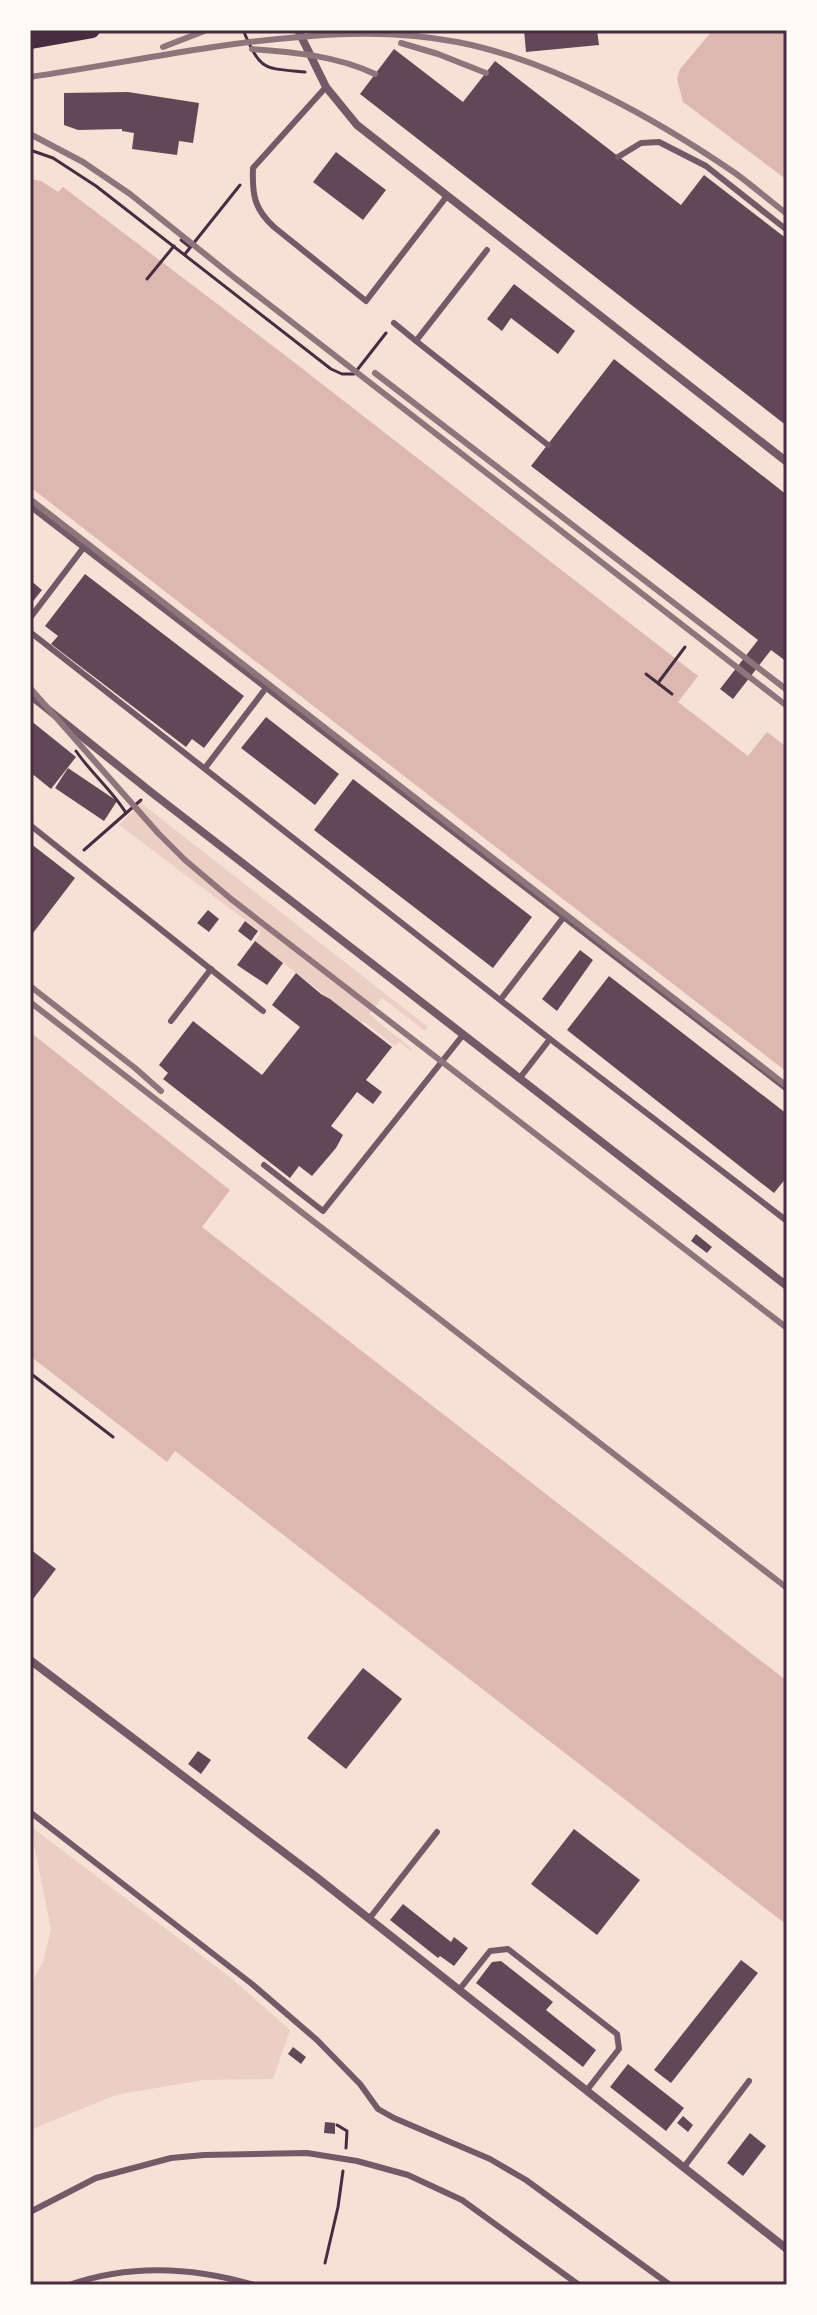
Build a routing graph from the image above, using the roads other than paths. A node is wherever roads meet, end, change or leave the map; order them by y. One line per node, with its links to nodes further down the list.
1 (92, 30): 3 (main road)
2 (298, 30): 4 (street)
3 (30, 41)
4 (326, 87): 6 (street); 6 (lane)
5 (618, 157): 7 (lane)
6 (447, 196): 12 (street)
7 (787, 230)
8 (487, 250): 10 (lane)
9 (394, 323): 10 (lane)
10 (416, 341): 11 (lane)
11 (548, 445)
12 (787, 462)
13 (30, 506): 14 (lane)
14 (84, 547): 15 (lane); 17 (lane)
15 (30, 618)
16 (30, 632): 19 (lane)
17 (266, 688): 19 (lane); 21 (lane)
18 (30, 695): 26 (street)
19 (205, 768): 23 (lane)
20 (30, 825): 22 (lane)
21 (563, 918): 23 (lane); 29 (lane)
22 (211, 969): 24 (lane); 25 (lane)
23 (501, 999): 27 (lane)
24 (263, 1011)
25 (171, 1021)
26 (463, 1035): 28 (street); 30 (lane)
27 (550, 1039): 28 (lane); 31 (lane)
28 (519, 1079): 32 (street)
29 (787, 1089)
30 (264, 1165)
31 (787, 1221)
32 (787, 1286)
33 (30, 1660): 36 (street)
34 (30, 1812): 46 (lane)
35 (437, 1832): 36 (lane)
36 (369, 1919): 37 (street)
37 (459, 1990): 39 (street); 39 (lane)
38 (749, 2081): 40 (lane)
39 (587, 2090): 40 (street)
40 (684, 2167): 42 (street)
41 (30, 2212): 45 (lane)
42 (787, 2249)
43 (69, 2285): 44 (lane)
44 (254, 2285)
45 (579, 2285)
46 (670, 2285)

